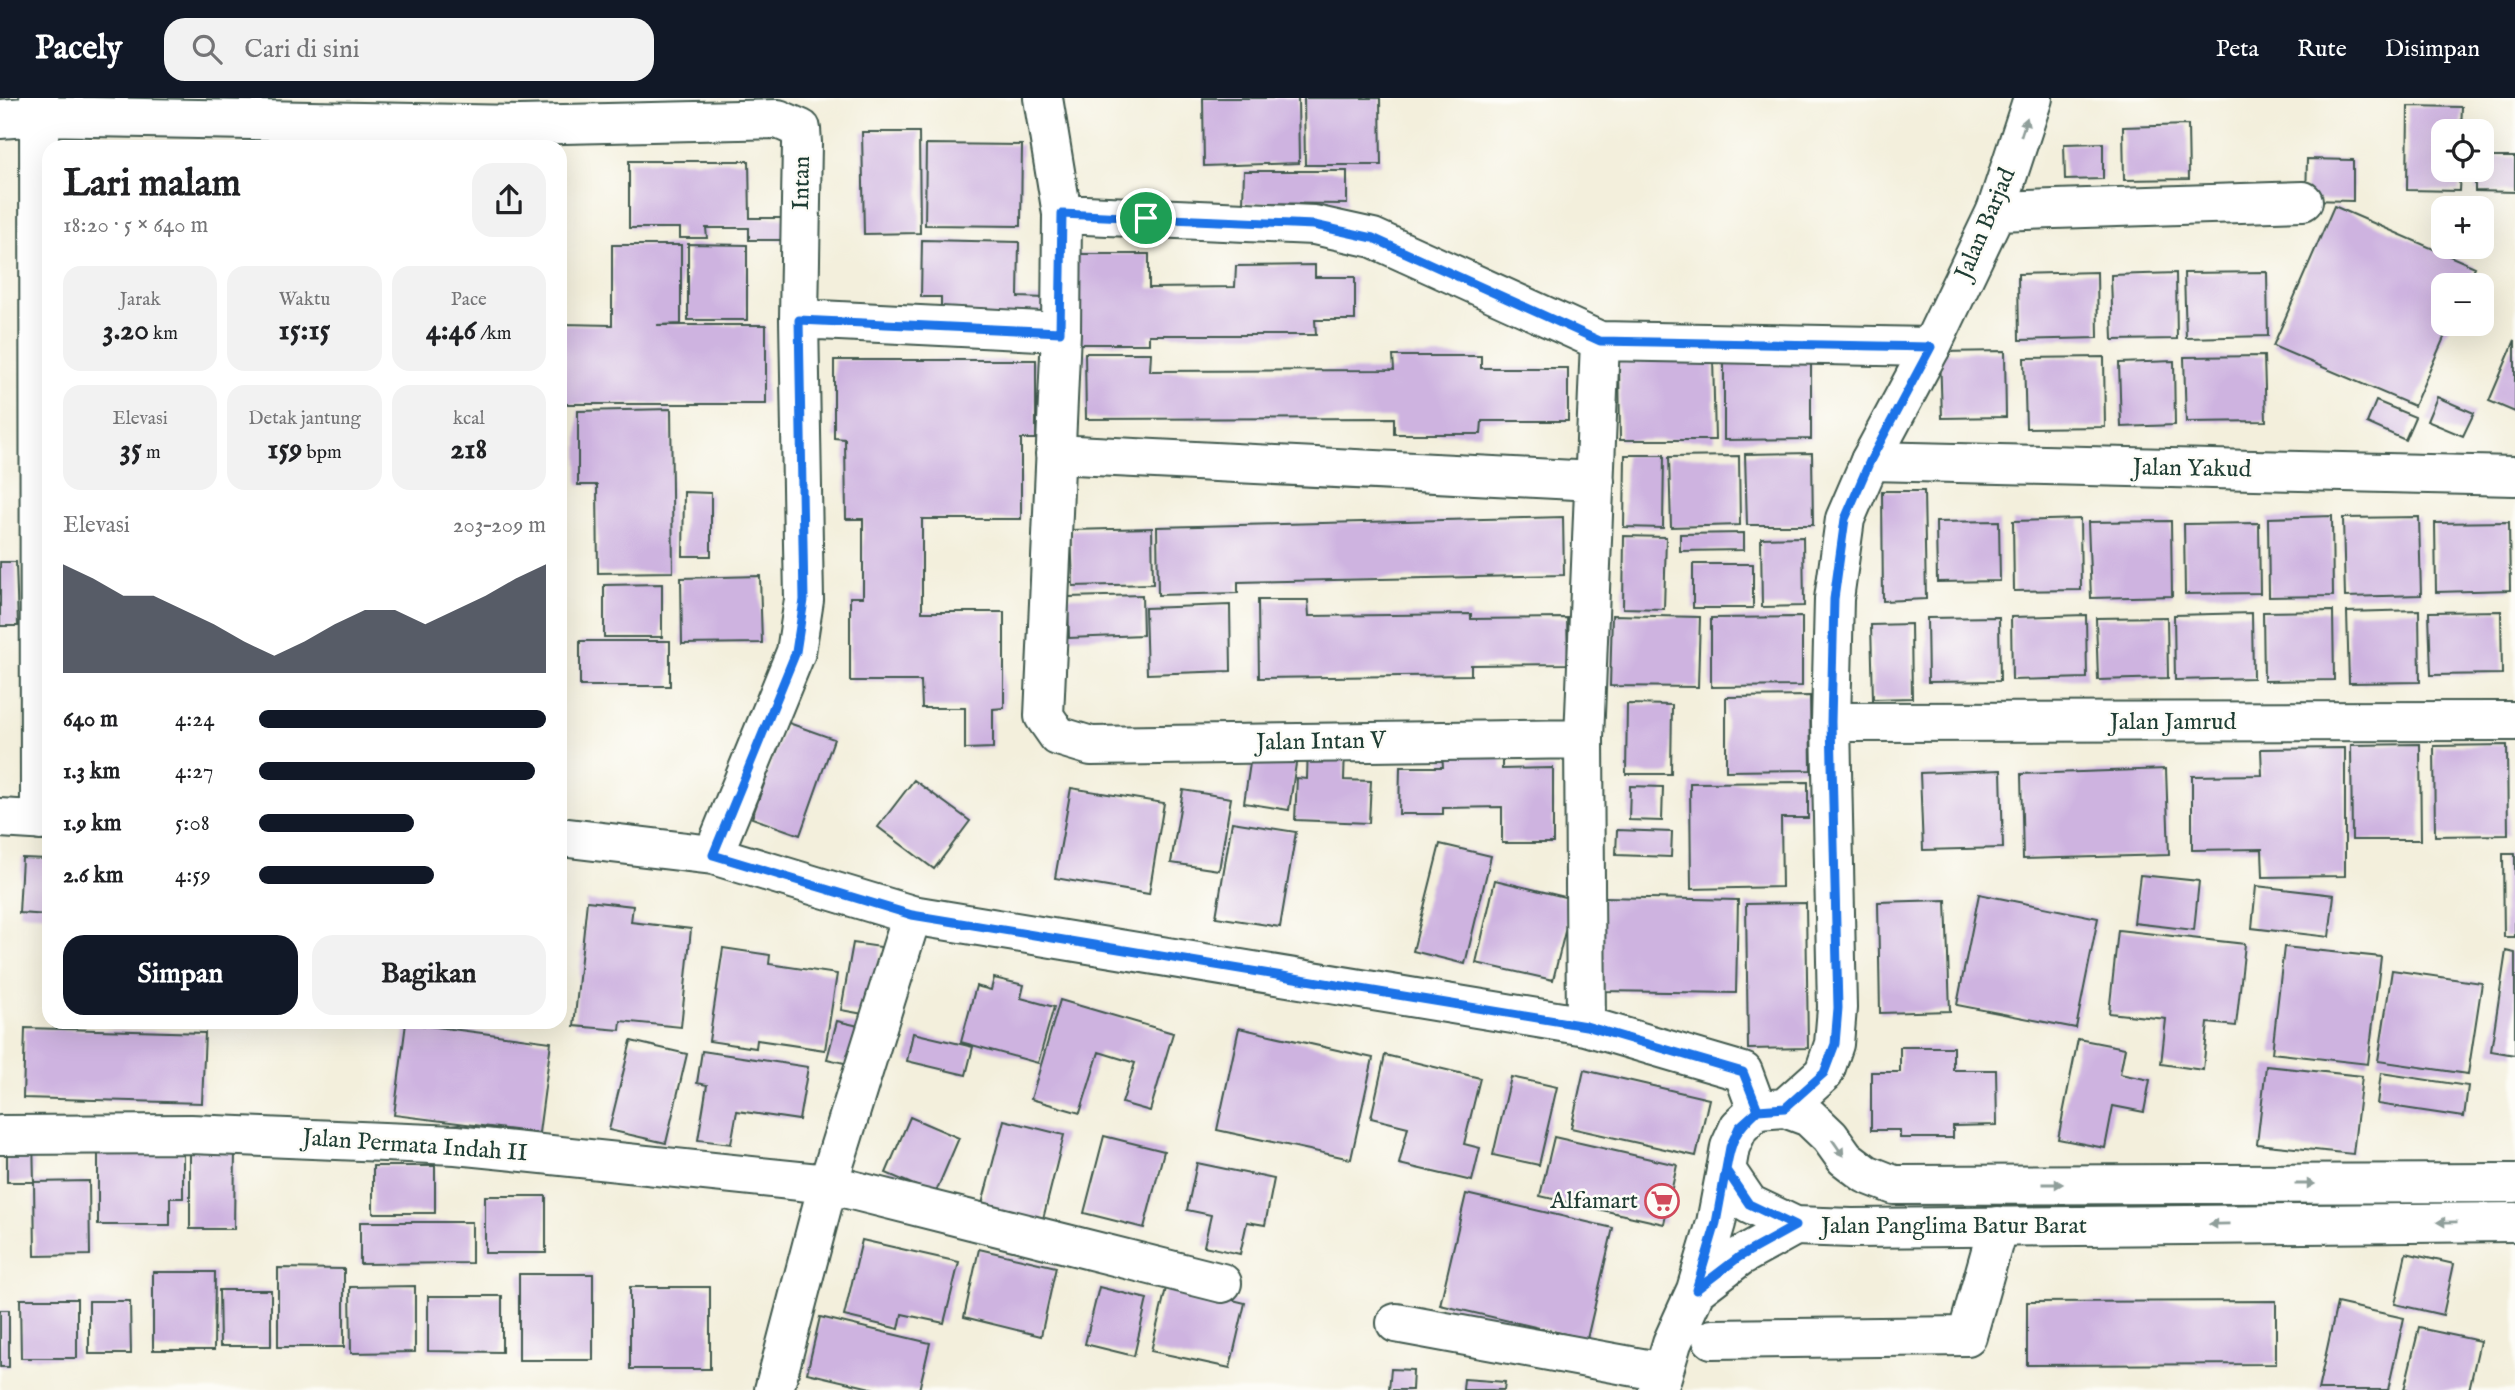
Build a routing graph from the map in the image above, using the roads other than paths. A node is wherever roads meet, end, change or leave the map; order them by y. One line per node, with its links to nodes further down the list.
1 (1043, 98): 9 (street)
2 (2033, 98): 8 (street, Jalan Barjad, one-way to 2)
3 (39, 107): 4 (street, Intan); 5 (street, Intan); 16 (street)
4 (0, 119)
5 (308, 122): 6 (street, Intan)
6 (538, 124): 10 (street, Intan)
7 (2302, 201): 8 (street)
8 (1996, 211): 13 (street, Jalan Barjad)
9 (1062, 214): 11 (street); 12 (street)
10 (799, 320): 11 (street); 25 (street, Intan)
11 (1060, 332): 14 (street)
12 (1600, 341): 13 (street); 18 (street)
13 (1931, 347): 15 (street, Jalan Barjad)
14 (1055, 454): 18 (street); 21 (street, Jalan Intan V)
15 (1870, 461): 17 (street, Jalan Yakud); 20 (street, Jalan Barjad)
16 (42, 464)
17 (2515, 476)
18 (1595, 481): 21 (street)
19 (2515, 721): 20 (street, Jalan Jamrud)
20 (1831, 722): 28 (street, Jalan Barjad)
21 (1584, 738): 27 (street)
22 (0, 818): 23 (street)
23 (42, 821)
24 (567, 838): 25 (street)
25 (713, 855): 26 (street)
26 (912, 915): 27 (street); 32 (street)
27 (1586, 1026): 28 (street)
28 (1771, 1109): 30 (street); 31 (street, Jalan Panglima Batur Barat, one-way to 31)
29 (0, 1135): 32 (street, Jalan Permata Indah II)
30 (1726, 1170): 34 (street, Jalan Panglima Batur Barat); 37 (street)
31 (2515, 1183)
32 (828, 1184): 36 (street, Jalan Permata Indah II); 41 (street)
33 (2515, 1222): 35 (street, Jalan Panglima Batur Barat, one-way to 35)
34 (1795, 1226): 35 (street, Jalan Panglima Batur Barat); 37 (street)
35 (1998, 1226): 39 (street)
36 (1222, 1283)
37 (1696, 1290): 40 (street)
38 (1396, 1324): 40 (street)
39 (1712, 1339)
40 (1661, 1381)
41 (775, 1390)

